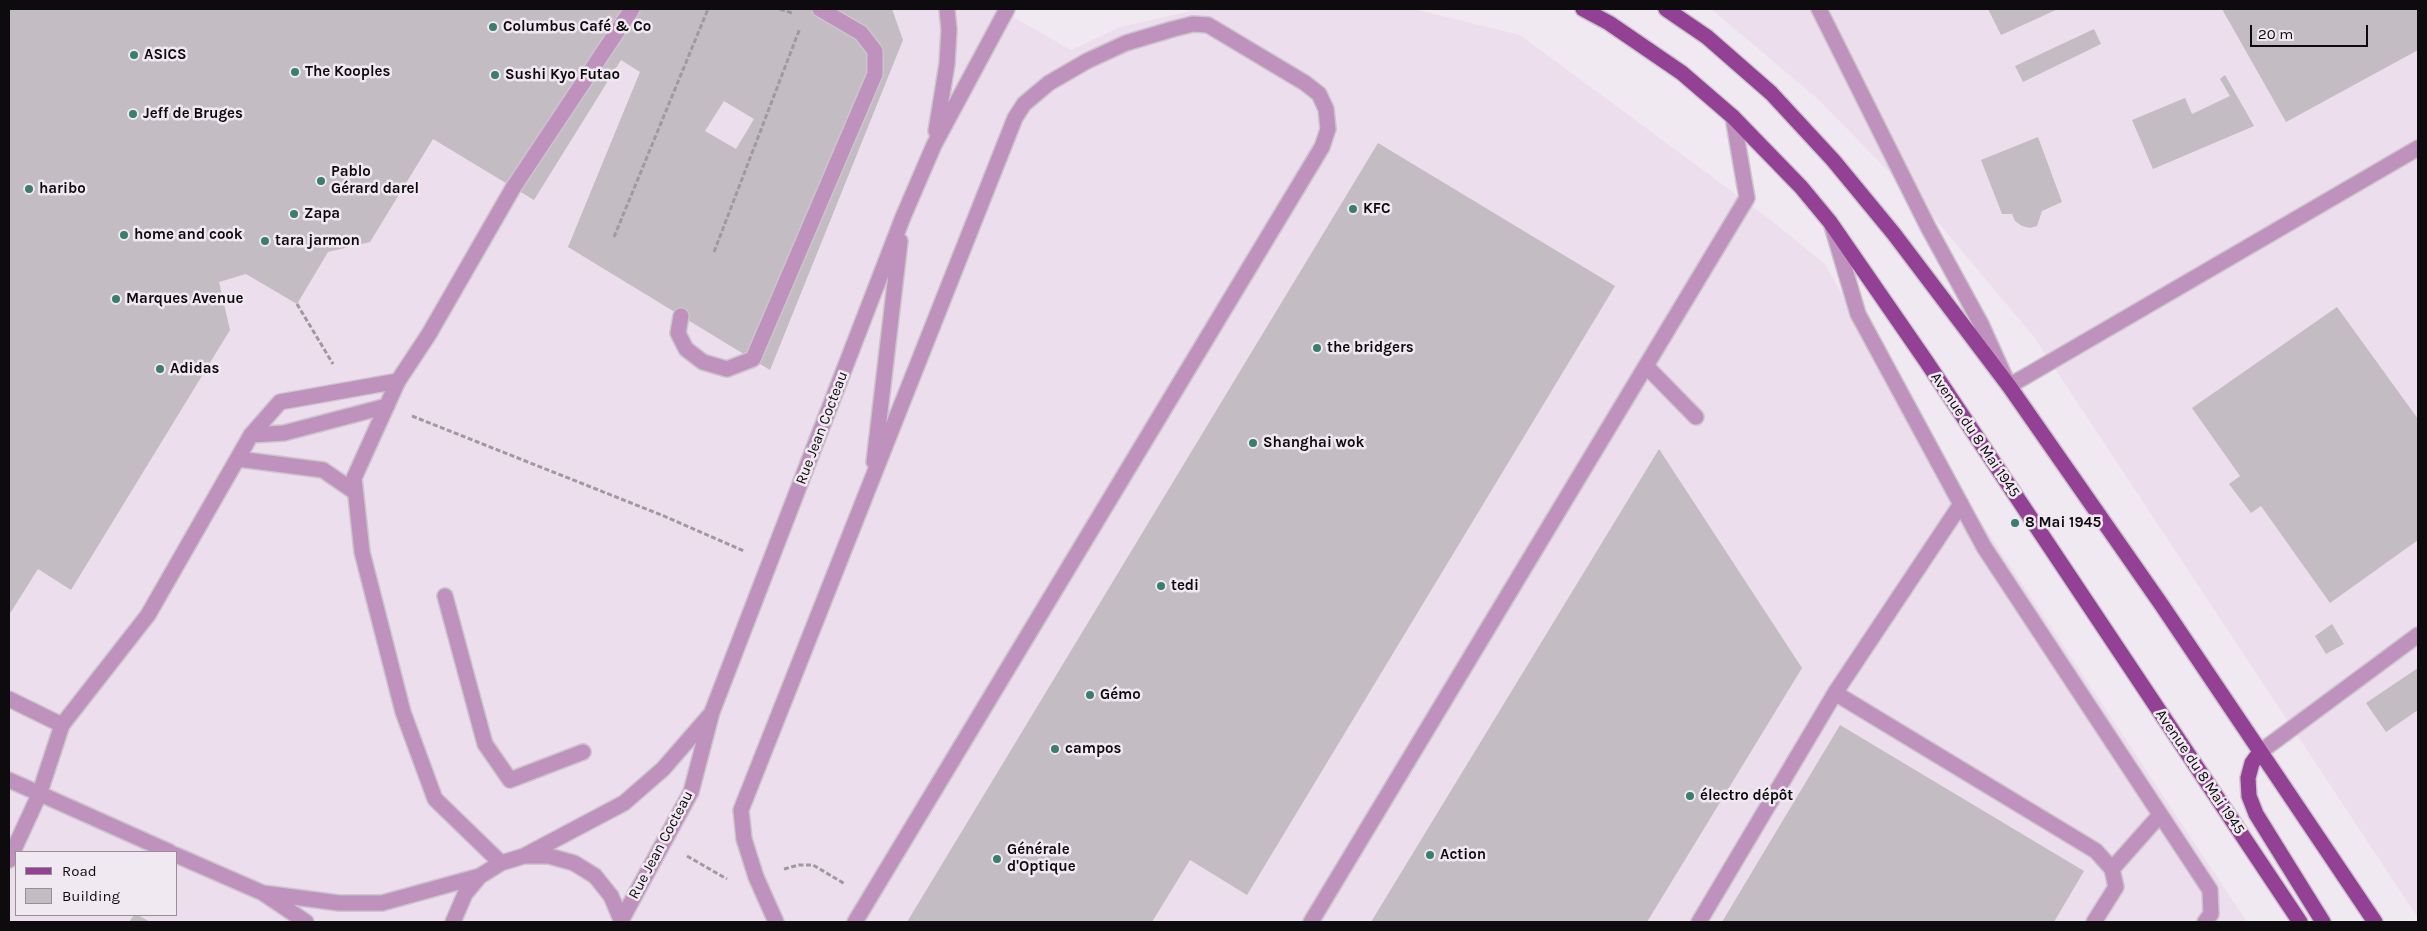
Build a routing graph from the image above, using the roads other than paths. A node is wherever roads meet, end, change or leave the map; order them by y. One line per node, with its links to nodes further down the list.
1 (632, 9): 15 (street)
2 (820, 9): 13 (street)
3 (947, 9): 9 (street, Rue Jean Cocteau)
4 (1007, 9): 9 (street, Rue Jean Cocteau)
5 (1583, 9): 8 (main road, Avenue du 8 Mai 1945)
6 (1666, 9): 16 (main road)
7 (1819, 9): 16 (street)
8 (1734, 118): 12 (main road, Avenue du 8 Mai 1945); 14 (street)
9 (934, 146): 11 (street, Rue Jean Cocteau)
10 (2418, 148): 16 (street)
11 (903, 217): 21 (street); 28 (street, Rue Jean Cocteau)
12 (1830, 222): 23 (street); 52 (main road, Avenue du 8 Mai 1945)
13 (681, 316)
14 (1646, 366): 18 (street); 48 (street)
15 (398, 381): 17 (street); 19 (street)
16 (2009, 386): 31 (main road)
17 (387, 406): 19 (street); 22 (street)
18 (1696, 417)
19 (251, 436): 20 (street)
20 (238, 459): 22 (street); 29 (street)
21 (872, 482): 46 (street); 47 (street)
22 (355, 492): 39 (street)
23 (1960, 504): 26 (street); 34 (street)
24 (444, 596): 30 (street)
25 (2418, 635): 31 (street)
26 (1835, 693): 40 (street); 49 (street)
27 (9, 699): 29 (street)
28 (712, 712): 37 (street, Rue Jean Cocteau); 43 (street, Rue Jean Cocteau)
29 (62, 725): 33 (street)
30 (583, 752)
31 (2260, 752): 53 (main road); 54 (main road)
32 (9, 780): 33 (street)
33 (39, 795): 35 (street); 38 (street)
34 (2160, 815): 40 (street); 51 (street)
35 (168, 851)
36 (178, 856): 42 (street, Rue Jean Cocteau)
37 (524, 856): 39 (street, Rue Jean Cocteau); 43 (street, Rue Jean Cocteau)
38 (9, 860)
39 (501, 863): 41 (street, Rue Jean Cocteau)
40 (2112, 869): 50 (street)
41 (480, 876): 42 (street, Rue Jean Cocteau); 45 (street, Rue Jean Cocteau)
42 (263, 893): 44 (street, Rue Jean Cocteau)
43 (622, 921)
44 (306, 922)
45 (453, 922)
46 (776, 922)
47 (855, 922)
48 (1311, 922)
49 (1699, 922)
50 (2094, 922)
51 (2205, 922)
52 (2300, 922)
53 (2323, 922)
54 (2374, 922)

